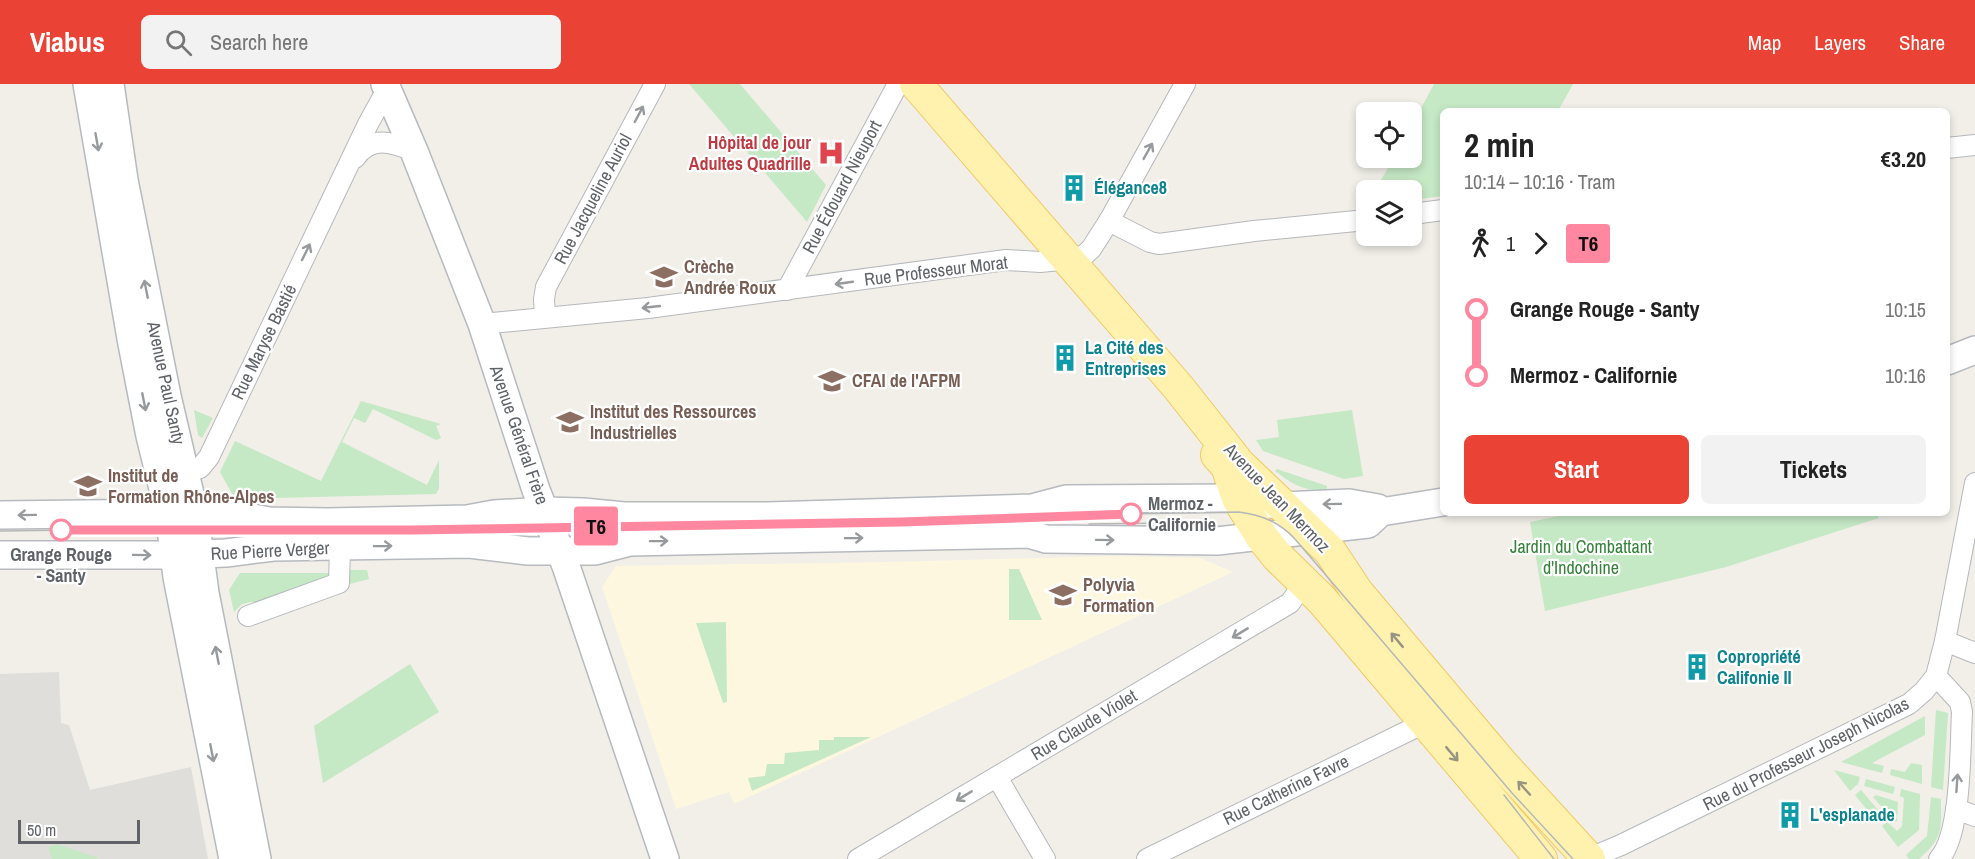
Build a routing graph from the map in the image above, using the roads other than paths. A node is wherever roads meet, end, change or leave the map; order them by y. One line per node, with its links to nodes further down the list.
1 (87, 84): 22 (street, Avenue Paul Santy, one-way to 22)
2 (110, 84): 22 (street, Avenue Paul Santy, one-way to 2)
3 (655, 84): 18 (street, Rue Jacqueline Auriol, one-way to 3)
4 (898, 84): 16 (main road, Avenue Jean Mermoz); 17 (street, Rue Édouard Nieuport)
5 (916, 84): 16 (main road, Avenue Jean Mermoz)
6 (1185, 84): 14 (street, Rue Professeur Morat, one-way to 6)
7 (387, 85): 10 (street, Avenue Général Frère); 11 (street, Rue Maryse Bastié)
8 (1975, 145): 9 (street)
9 (1950, 148)
10 (414, 151): 11 (street, Rue Maryse Bastié); 19 (street, Avenue Général Frère)
11 (342, 178): 22 (street, Rue Maryse Bastié, one-way to 11)
12 (1440, 210): 13 (street)
13 (1422, 213)
14 (1109, 221): 15 (street); 16 (street, Rue Professeur Morat)
15 (1356, 221)
16 (1059, 260): 17 (street, Rue Professeur Morat, one-way to 17); 24 (main road, Avenue Jean Mermoz); 26 (main road, Avenue Jean Mermoz)
17 (787, 290): 18 (street, Rue Professeur Morat, one-way to 18)
18 (545, 317): 19 (street, Rue Professeur Morat)
19 (482, 324): 27 (street, Avenue Général Frère)
20 (1975, 350): 21 (street)
21 (1950, 360)
22 (173, 472): 28 (street, Avenue Paul Santy)
23 (1975, 483): 39 (street, Rue du Professeur Joseph Nicolas)
24 (1238, 498): 26 (street, Rue Pierre Verger); 27 (street, Rue Pierre Verger); 32 (main road, Avenue Jean Mermoz)
25 (1440, 502): 29 (street)
26 (1282, 507): 29 (street, Rue Pierre Verger, one-way to 26); 31 (main road, Avenue Jean Mermoz)
27 (545, 511): 28 (street, Rue Pierre Verger); 34 (street, Avenue Général Frère)
28 (182, 512): 30 (street, Rue Pierre Verger, one-way to 30); 36 (street, Avenue Paul Santy)
29 (1381, 512): 31 (street, Rue Pierre Verger)
30 (0, 515)
31 (1310, 530): 32 (street, Rue Pierre Verger); 54 (main road, Avenue Jean Mermoz, one-way to 31)
32 (1261, 536): 34 (street, Rue Pierre Verger, one-way to 32); 37 (main road, Avenue Jean Mermoz)
33 (340, 547): 34 (street, Rue Pierre Verger, one-way to 34); 36 (street, Rue Pierre Verger); 38 (street, Rue Pierre Verger)
34 (560, 550): 49 (street, Avenue Général Frère)
35 (0, 555): 36 (street, Rue Pierre Verger, one-way to 36)
36 (187, 555): 42 (street, Avenue Paul Santy)
37 (1304, 583): 43 (main road, Avenue Jean Mermoz); 44 (street, Rue Claude Violet, one-way to 44)
38 (248, 616)
39 (1945, 641): 40 (street); 41 (street, Rue du Professeur Joseph Nicolas)
40 (1975, 653)
41 (1936, 676): 45 (street, one-way to 41); 54 (street, Rue du Professeur Joseph Nicolas)
42 (216, 710): 47 (street, Avenue Paul Santy, one-way to 47); 48 (street, Avenue Paul Santy)
43 (1423, 718): 52 (street, Rue Catherine Favre); 53 (main road, Avenue Jean Mermoz, one-way to 53)
44 (997, 777): 50 (street, Rue Claude Violet, one-way to 50); 51 (street)
45 (1956, 809): 46 (street); 55 (street)
46 (1975, 816)
47 (232, 859)
48 (256, 859)
49 (665, 859)
50 (858, 859)
51 (1045, 859)
52 (1147, 859)
53 (1541, 859)
54 (1588, 859)
55 (1939, 859)

